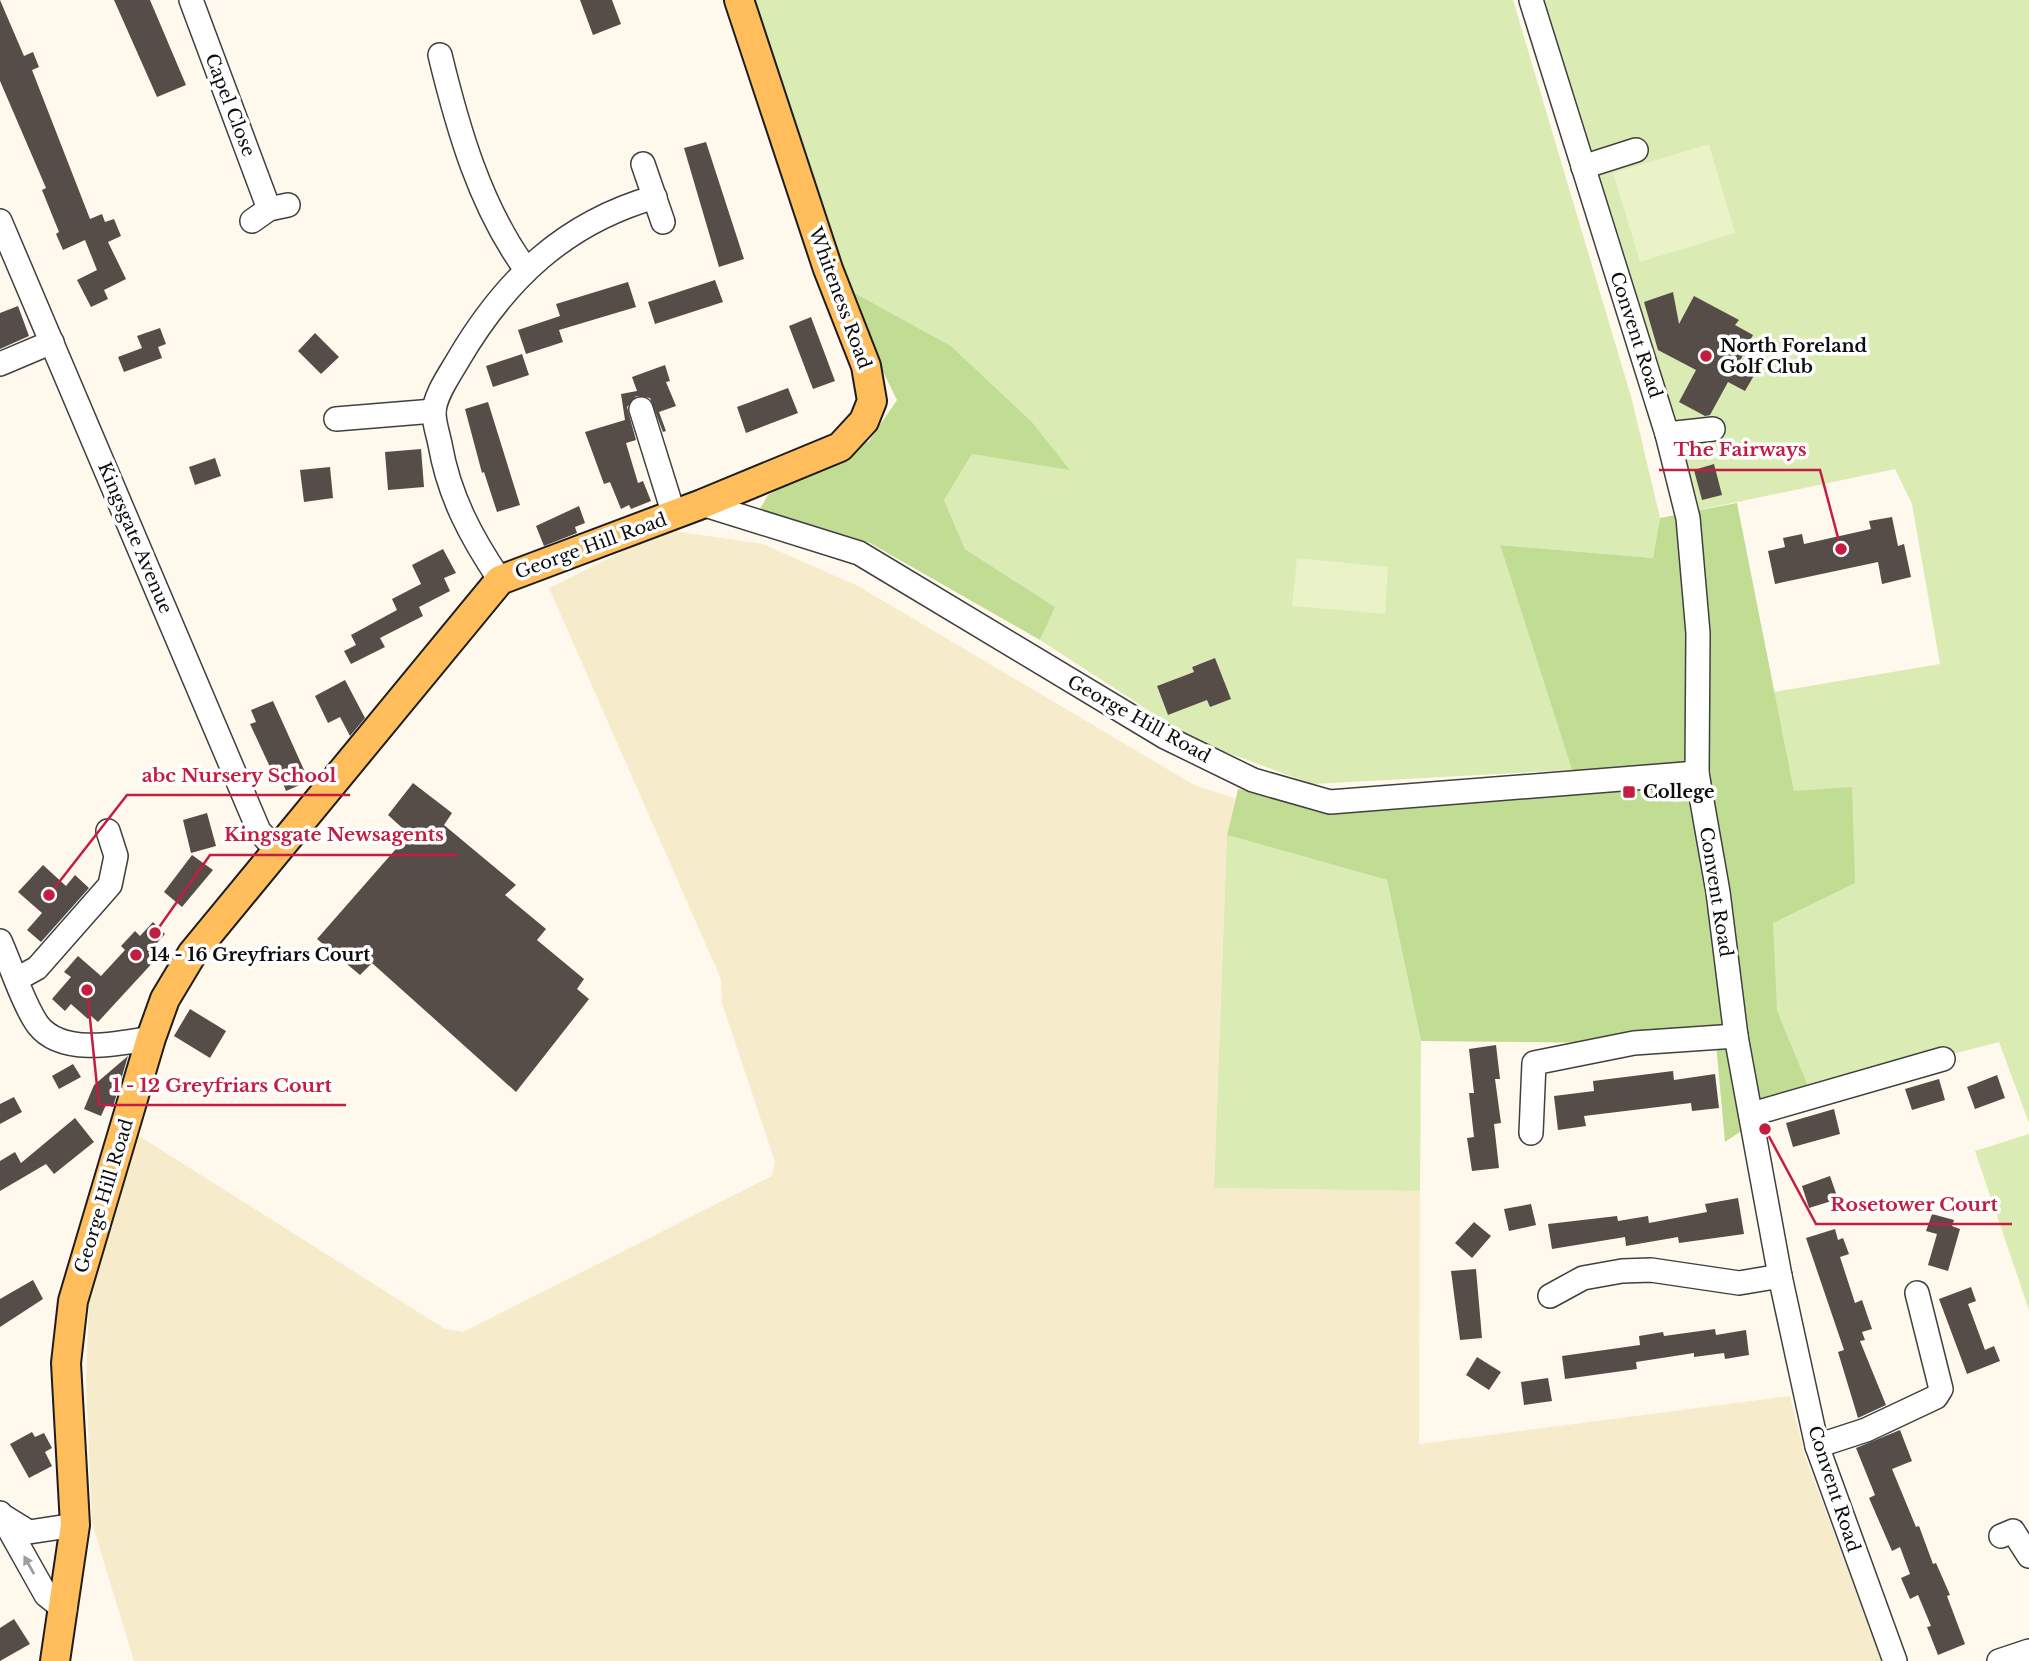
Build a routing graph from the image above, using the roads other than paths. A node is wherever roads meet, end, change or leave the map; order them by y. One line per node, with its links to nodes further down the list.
1 (191, 0): 9 (street, Capel Close)
2 (739, 0): 20 (main road, Whiteness Road)
3 (1531, 0): 7 (street, Convent Road)
4 (450, 66): 12 (street)
5 (1636, 150): 7 (street)
6 (643, 164): 8 (street)
7 (1583, 167): 19 (street, Convent Road)
8 (654, 197): 11 (street); 12 (street)
9 (270, 212)
10 (0, 221): 13 (street, Kingsgate Avenue)
11 (663, 222)
12 (525, 268): 16 (street)
13 (52, 342): 14 (street); 25 (street, Kingsgate Avenue)
14 (0, 363)
15 (641, 410): 21 (street)
16 (434, 411): 17 (street); 22 (street)
17 (336, 418)
18 (1713, 429): 19 (street)
19 (1667, 434): 23 (street, Convent Road)
20 (702, 504): 21 (main road, George Hill Road); 23 (street, George Hill Road)
21 (674, 515): 22 (main road, George Hill Road)
22 (499, 580): 25 (main road, George Hill Road)
23 (1696, 773): 28 (street, Convent Road)
24 (108, 831): 27 (street)
25 (277, 851): 29 (main road, George Hill Road)
26 (0, 941): 27 (street)
27 (17, 979): 29 (street)
28 (1736, 1036): 31 (street, Convent Road); 32 (street)
29 (151, 1038): 38 (main road, George Hill Road)
30 (1943, 1059): 31 (street)
31 (1752, 1114): 33 (street, Convent Road)
32 (1531, 1133)
33 (1780, 1276): 35 (street); 36 (street, Convent Road)
34 (1917, 1293): 36 (street)
35 (1550, 1296)
36 (1817, 1446): 44 (street, Convent Road)
37 (0, 1514): 38 (street); 41 (street, one-way to 37)
38 (75, 1525): 41 (main road, George Hill Road)
39 (2001, 1536): 40 (street)
40 (2029, 1556)
41 (65, 1610): 43 (main road, George Hill Road)
42 (2029, 1651): 45 (street)
43 (55, 1661)
44 (1895, 1661)
45 (1999, 1661)

